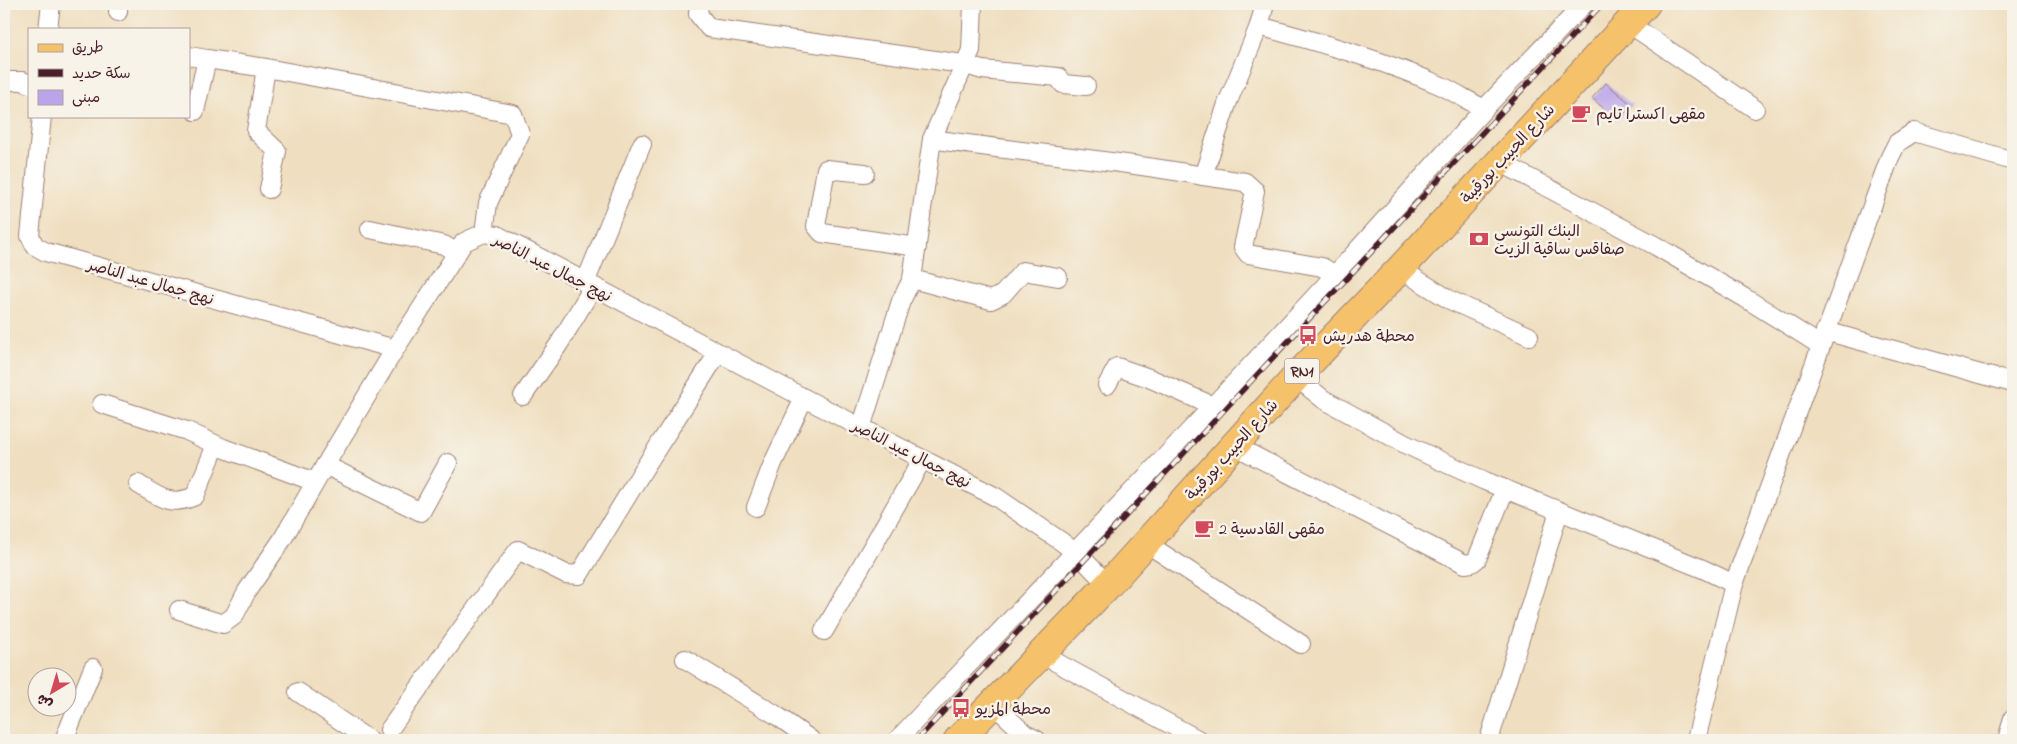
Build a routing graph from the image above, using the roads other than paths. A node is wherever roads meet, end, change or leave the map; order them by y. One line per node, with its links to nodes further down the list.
1 (51, 4): 8 (street)
2 (699, 4): 11 (street)
3 (973, 4): 11 (street)
4 (1265, 4): 7 (street)
5 (1584, 4): 16 (street)
6 (1637, 13): 17 (street); 22 (main road, شارع الحبيب بورقيبة / RN1)
7 (1258, 26): 16 (street); 25 (street)
8 (48, 28)
9 (190, 56): 10 (street)
10 (206, 59): 12 (street); 18 (street)
11 (963, 64): 15 (street); 20 (street)
12 (266, 68): 26 (street); 28 (street)
13 (4, 82): 14 (street)
14 (28, 84)
15 (1086, 86)
16 (1484, 109): 32 (street)
17 (1755, 109)
18 (195, 111)
19 (42, 118): 38 (street, نهج جمال عبد الناصر)
20 (932, 139): 25 (street); 29 (street)
21 (642, 144): 35 (street)
22 (1498, 161): 31 (main road, شارع الحبيب بورقيبة / RN1); 37 (street)
23 (2013, 161): 37 (street)
24 (865, 173): 29 (street)
25 (1203, 176): 32 (street)
26 (269, 189)
27 (370, 229): 30 (street)
28 (484, 233): 30 (street, نهج جمال عبد الناصر); 35 (street, نهج جمال عبد الناصر)
29 (917, 247): 34 (street)
30 (457, 253): 38 (street, نهج جمال عبد الناصر)
31 (1400, 269): 36 (street); 40 (main road, شارع الحبيب بورقيبة / RN1)
32 (1335, 275): 46 (street)
33 (1058, 277): 34 (street)
34 (912, 279): 47 (street)
35 (589, 285): 39 (street, نهج جمال عبد الناصر); 43 (street)
36 (1529, 336)
37 (1822, 338): 41 (street); 60 (street)
38 (395, 349): 52 (street)
39 (718, 353): 44 (street, نهج جمال عبد الناصر); 71 (street)
40 (1296, 377): 49 (main road, شارع الحبيب بورقيبة / RN1); 55 (street)
41 (2013, 383)
42 (1108, 385): 46 (street)
43 (524, 396)
44 (804, 398): 47 (street, نهج جمال عبد الناصر); 56 (street)
45 (102, 404): 48 (street)
46 (1213, 406): 59 (street)
47 (861, 428): 50 (street, نهج جمال عبد الناصر)
48 (216, 445): 53 (street); 54 (street)
49 (1233, 446): 55 (street); 58 (main road, شارع الحبيب بورقيبة / RN1)
50 (922, 460): 59 (street, نهج جمال عبد الناصر); 63 (street)
51 (448, 463): 52 (street)
52 (325, 465): 53 (street)
53 (315, 482): 62 (street)
54 (138, 484)
55 (1505, 489): 57 (street)
56 (756, 507)
57 (1559, 511): 60 (street); 79 (street)
58 (1146, 542): 61 (main road, شارع الحبيب بورقيبة / RN1); 64 (street)
59 (1075, 552): 61 (street, نهج جمال عبد الناصر); 75 (street)
60 (1734, 584): 80 (street)
61 (1108, 585): 65 (main road, شارع الحبيب بورقيبة / RN1)
62 (179, 610)
63 (824, 631)
64 (1300, 644)
65 (1041, 654): 69 (main road, شارع الحبيب بورقيبة / RN1); 78 (street)
66 (684, 658): 74 (street)
67 (93, 668): 72 (street)
68 (298, 692): 73 (street)
69 (993, 704): 76 (main road, شارع الحبيب بورقيبة / RN1); 77 (street)
70 (2013, 718): 81 (street)
71 (389, 730)
72 (64, 740)
73 (369, 740)
74 (811, 740)
75 (897, 740)
76 (958, 740)
77 (1037, 740)
78 (1199, 740)
79 (1489, 740)
80 (1696, 740)
81 (2007, 740)

